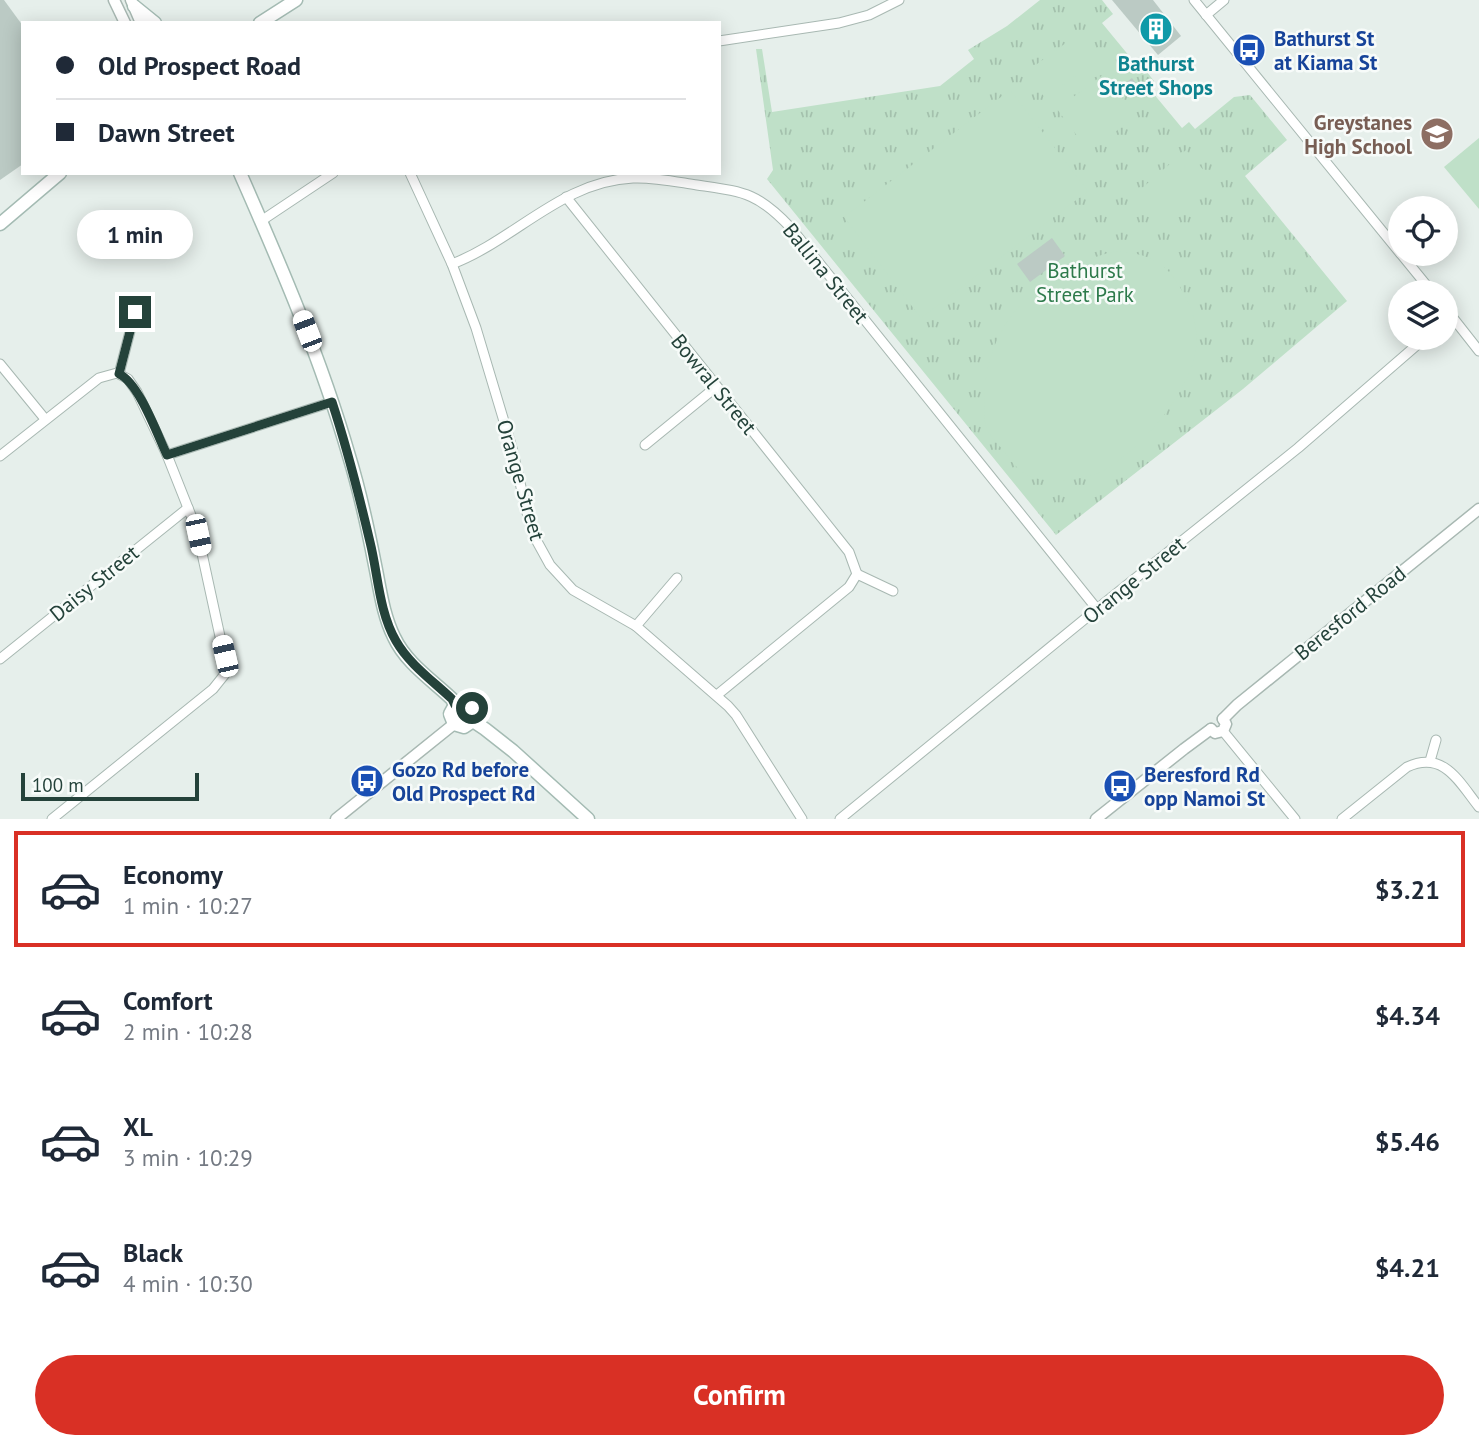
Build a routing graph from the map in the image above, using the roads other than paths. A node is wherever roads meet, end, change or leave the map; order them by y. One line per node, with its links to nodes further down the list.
1 (114, 0): 8 (street)
2 (296, 0): 11 (main road)
3 (899, 0): 12 (street)
4 (1194, 0): 7 (street)
5 (1224, 0): 7 (street)
6 (132, 3): 9 (street); 10 (main road)
7 (1206, 15): 20 (street)
8 (124, 21)
9 (140, 21)
10 (153, 21)
11 (263, 21)
12 (721, 41)
13 (59, 175): 19 (main road)
14 (241, 175): 18 (main road)
15 (330, 175): 18 (street)
16 (411, 175): 21 (street, Orange Street)
17 (566, 197): 21 (street, Ballina Street); 30 (street, Bowral Street); 41 (street, Ballina Street)
18 (261, 221): 31 (main road)
19 (0, 224)
20 (1388, 238)
21 (452, 264): 42 (street, Orange Street)
22 (1411, 266): 23 (street)
23 (1422, 280)
24 (135, 312): 29 (street)
25 (1458, 327): 27 (street)
26 (1411, 350): 41 (street, Orange Street)
27 (1479, 351)
28 (0, 364): 32 (street)
29 (119, 374): 32 (street); 34 (street)
30 (716, 387): 33 (street); 38 (street, Bowral Street)
31 (332, 402): 34 (street); 45 (main road)
32 (45, 419): 35 (street)
33 (645, 445)
34 (167, 455): 36 (street)
35 (0, 456)
36 (188, 508): 43 (street, Daisy Street); 52 (street)
37 (1479, 509): 48 (street, Beresford Road)
38 (857, 573): 40 (street); 44 (street)
39 (677, 578): 42 (street)
40 (893, 591)
41 (1097, 609): 56 (street, Orange Street)
42 (636, 626): 44 (street, Orange Street)
43 (0, 659)
44 (717, 695): 55 (street, Orange Street)
45 (455, 705): 46 (main road); 47 (main road)
46 (473, 721): 47 (main road); 54 (main road)
47 (454, 724): 53 (street)
48 (1217, 730): 57 (street); 58 (street)
49 (1436, 740): 50 (street)
50 (1430, 761): 51 (street); 59 (street)
51 (1479, 807)
52 (52, 819)
53 (336, 819)
54 (588, 819)
55 (802, 819)
56 (840, 819)
57 (1096, 819)
58 (1295, 819)
59 (1342, 819)

